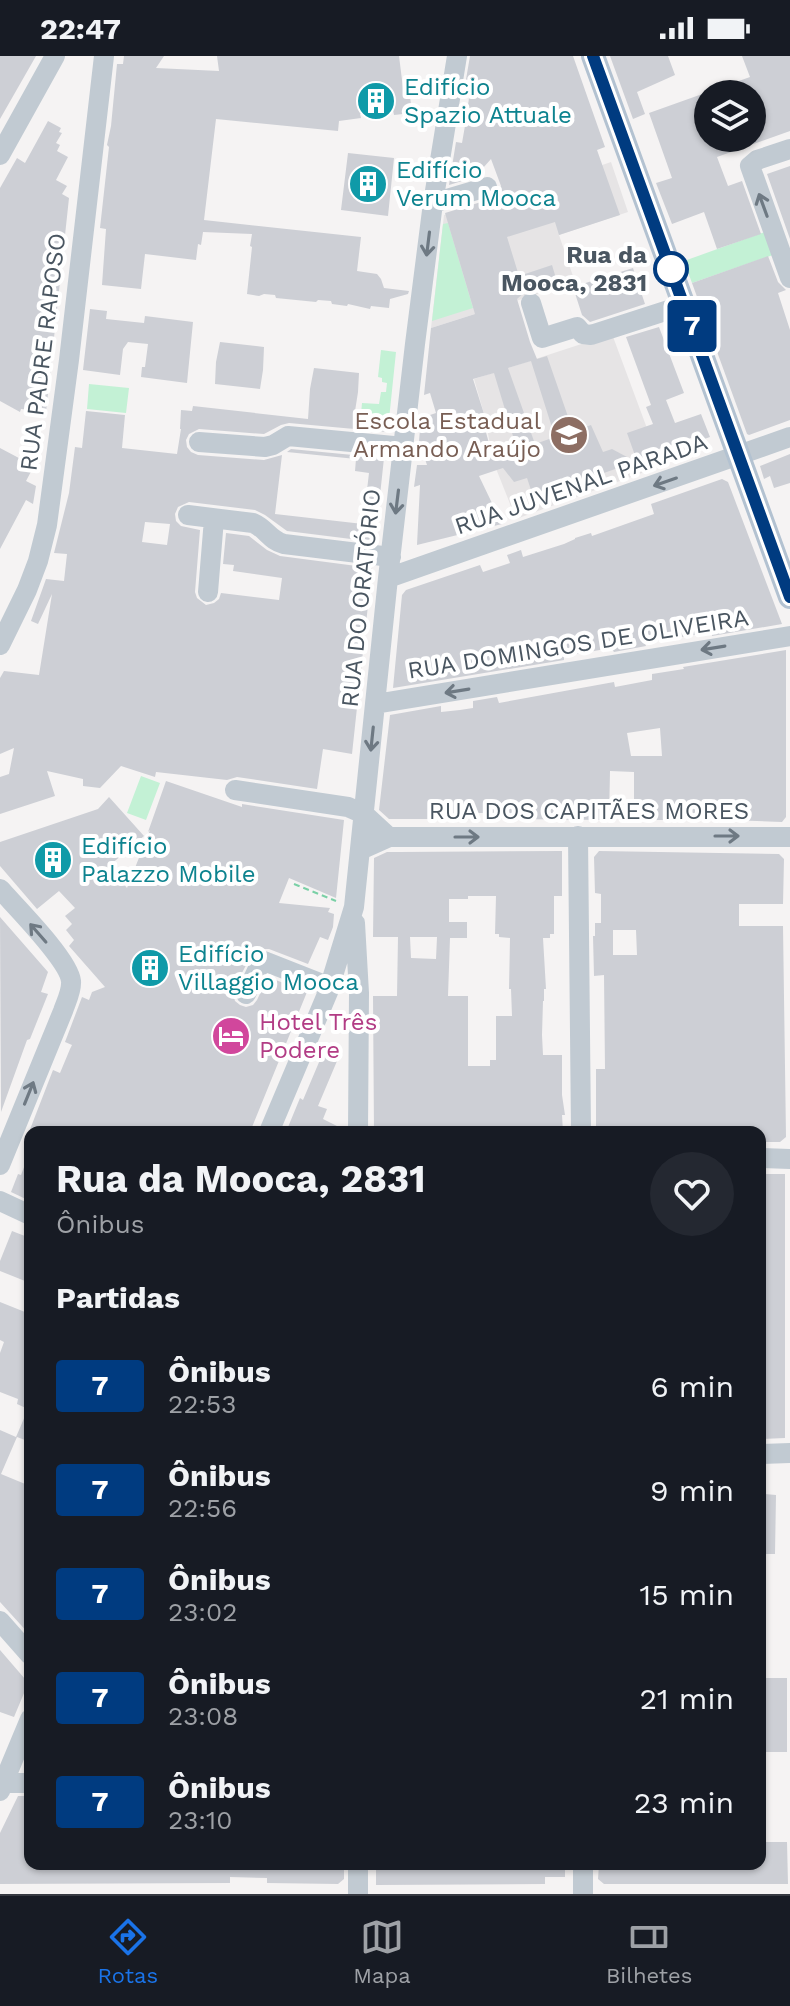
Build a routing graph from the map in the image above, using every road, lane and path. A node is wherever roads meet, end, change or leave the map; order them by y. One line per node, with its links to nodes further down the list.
1 (55, 56): 6 (street)
2 (104, 56): 22 (street, RUA PADRE RAPOSO)
3 (457, 56): 8 (street, RUA DO ORATÓRIO)
4 (593, 56): 11 (main road)
5 (790, 149): 9 (street, one-way to 5)
6 (0, 155)
7 (487, 187): 8 (street)
8 (433, 203): 14 (street, RUA DO ORATÓRIO, one-way to 14)
9 (790, 278)
10 (531, 303): 11 (street)
11 (684, 305): 15 (main road)
12 (790, 437): 15 (street, RUA JUVENAL PARADA)
13 (199, 442): 14 (street)
14 (404, 447): 18 (street, RUA DO ORATÓRIO, one-way to 18)
15 (739, 456): 18 (street, RUA JUVENAL PARADA, one-way to 18); 20 (main road)
16 (188, 515): 17 (street)
17 (214, 519): 18 (street); 19 (street)
18 (389, 568): 23 (street, RUA DO ORATÓRIO)
19 (208, 592)
20 (790, 597)
21 (790, 636): 23 (street, RUA DOMINGOS DE OLIVEIRA, one-way to 23)
22 (0, 645)
23 (375, 704): 25 (street, RUA DO ORATÓRIO, one-way to 25)
24 (235, 790): 25 (street)
25 (364, 814): 27 (street); 29 (street, RUA DO ORATÓRIO)
26 (578, 836): 27 (street, RUA DOS CAPITÃES MORES, one-way to 26); 28 (street, RUA DOS CAPITÃES MORES, one-way to 28); 39 (street)
27 (389, 837): 29 (street, RUA DOS CAPITÃES MORES)
28 (790, 837)
29 (360, 850): 32 (street, RUA DO ORATÓRIO)
30 (294, 884): 32 (path)
31 (0, 889): 42 (street, one-way to 31)
32 (354, 901): 33 (street, RUA DO ORATÓRIO); 34 (street)
33 (331, 983): 34 (street); 35 (street); 36 (street); 37 (street, RUA DO ORATÓRIO)
34 (359, 993): 36 (street)
35 (246, 994)
36 (358, 1020): 38 (street)
37 (271, 1126)
38 (358, 1126)
39 (581, 1126)
40 (766, 1158): 41 (street)
41 (790, 1159)
42 (0, 1165)
43 (0, 1201): 44 (street)
44 (24, 1212)
45 (790, 1453): 46 (street)
46 (766, 1454)
47 (0, 1621): 48 (street)
48 (24, 1648)
49 (24, 1734): 51 (street)
50 (24, 1784): 51 (street)
51 (2, 1787)
52 (358, 1870): 54 (street)
53 (583, 1870): 55 (street)
54 (358, 1894)
55 (583, 1894)

